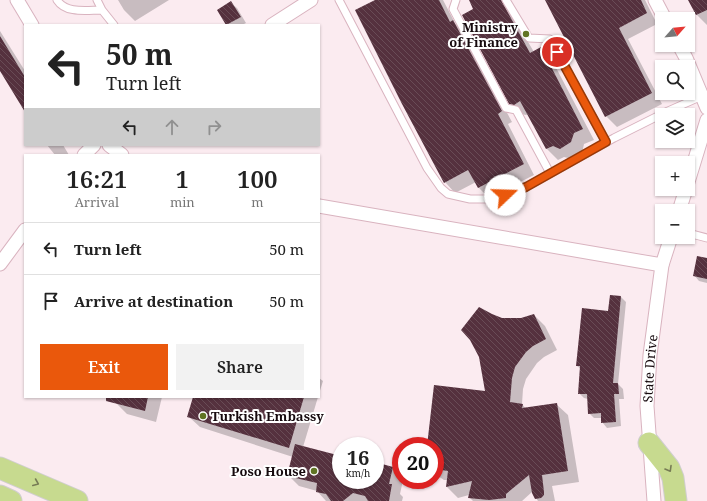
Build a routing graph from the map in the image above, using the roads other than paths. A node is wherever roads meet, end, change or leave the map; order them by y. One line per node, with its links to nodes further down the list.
1 (16, 0): 11 (street)
2 (57, 0): 9 (lane)
3 (97, 0): 9 (lane)
4 (311, 0): 13 (street)
5 (339, 0): 24 (lane)
6 (456, 0): 24 (lane)
7 (506, 0): 18 (lane)
8 (655, 0): 10 (street)
9 (102, 10): 12 (lane)
10 (661, 12)
11 (31, 24)
12 (113, 24)
13 (274, 24)
14 (683, 52): 15 (street)
15 (702, 96): 16 (street); 18 (lane)
16 (707, 108)
17 (707, 120): 23 (street)
18 (606, 142): 24 (lane)
19 (93, 146): 21 (street)
20 (110, 146): 22 (street)
21 (85, 154)
22 (121, 154)
23 (695, 159)
24 (550, 173)
25 (320, 206): 31 (street)
26 (24, 231): 30 (street)
27 (695, 235): 28 (lane)
28 (707, 238)
29 (669, 244): 31 (street, State Drive)
30 (0, 264)
31 (662, 265): 32 (street, State Drive)
32 (649, 443): 37 (street, State Drive); 38 (main road, one-way to 38)
33 (0, 468): 36 (main road, one-way to 36)
34 (0, 496): 35 (main road)
35 (11, 501)
36 (77, 501)
37 (654, 501)
38 (676, 501)

